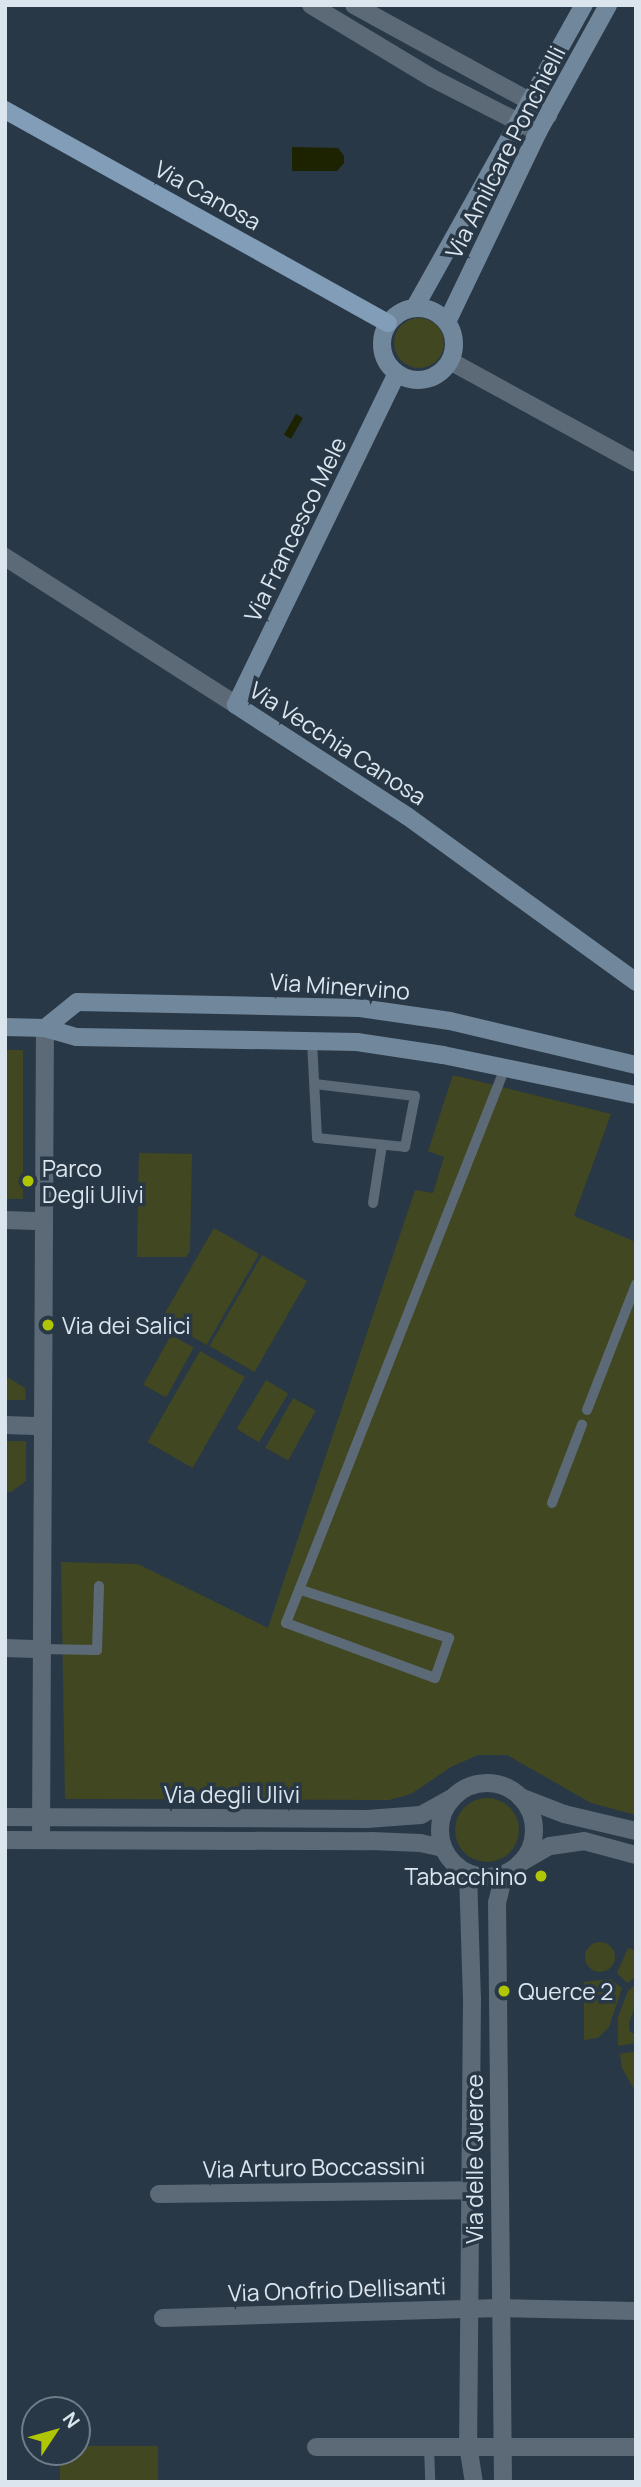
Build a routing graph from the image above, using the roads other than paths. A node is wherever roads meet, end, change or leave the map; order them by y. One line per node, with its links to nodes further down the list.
1 (311, 5): 8 (street)
2 (354, 5): 5 (street)
3 (584, 5): 5 (main road, Via Amilcare Ponchielli)
4 (608, 5): 7 (main road, Via Amilcare Ponchielli)
5 (529, 101): 7 (street); 8 (main road, Via Amilcare Ponchielli)
6 (5, 110): 12 (main road, Via Canosa)
7 (548, 115): 9 (main road, Via Amilcare Ponchielli)
8 (519, 122): 9 (street); 10 (main road, Via Amilcare Ponchielli)
9 (538, 132): 11 (main road, Via Amilcare Ponchielli)
10 (415, 307): 11 (main road); 12 (main road)
11 (447, 322): 13 (main road)
12 (388, 323): 14 (main road)
13 (450, 361): 14 (main road); 15 (street)
14 (397, 373): 17 (main road, Via Francesco Mele)
15 (636, 463)
16 (5, 557): 17 (street, Via Vecchia Canosa)
17 (236, 705): 18 (main road, Via Vecchia Canosa)
18 (636, 982)
19 (5, 1027): 20 (main road)
20 (45, 1028): 21 (main road); 22 (main road, Via Minervino); 29 (street)
21 (312, 1042): 23 (main road); 24 (lane)
22 (636, 1065)
23 (505, 1068): 25 (main road); 37 (lane)
24 (315, 1084): 26 (lane); 26 (lane)
25 (636, 1095)
26 (382, 1144): 27 (lane)
27 (373, 1203)
28 (5, 1220): 29 (street)
29 (43, 1221): 34 (street)
30 (636, 1284): 31 (lane)
31 (587, 1410)
32 (582, 1425): 35 (lane)
33 (5, 1426): 34 (street)
34 (42, 1426): 39 (street)
35 (552, 1503)
36 (99, 1586): 39 (lane)
37 (301, 1590): 37 (lane)
38 (5, 1648): 39 (street)
39 (41, 1649): 43 (street)
40 (454, 1797): 41 (street); 43 (street, Via degli Ulivi); 47 (street)
41 (520, 1797): 44 (street); 49 (street)
42 (5, 1817): 43 (street, Via degli Ulivi)
43 (41, 1817): 45 (street)
44 (636, 1831)
45 (41, 1839): 46 (street, Via degli Ulivi); 47 (street, Via degli Ulivi)
46 (5, 1840)
47 (443, 1848): 50 (street)
48 (636, 1854): 49 (street)
49 (520, 1863): 51 (street)
50 (468, 1873): 51 (street); 52 (street, Via delle Querce)
51 (504, 1874): 54 (street, Via delle Querce)
52 (470, 2190): 53 (street, Via Arturo Boccassini); 55 (street, Via delle Querce)
53 (159, 2194)
54 (506, 2309): 55 (street, Via Onofrio Dellisanti); 56 (street); 60 (street, Via delle Querce)
55 (469, 2310): 57 (street, Via Onofrio Dellisanti); 59 (street, Via delle Querce)
56 (636, 2311)
57 (163, 2318)
58 (429, 2445): 59 (street); 61 (street); 63 (lane)
59 (468, 2445): 60 (street); 64 (street, Via delle Querce)
60 (500, 2445): 62 (street); 65 (street, Via delle Querce)
61 (316, 2447)
62 (636, 2447)
63 (430, 2482)
64 (474, 2482)
65 (503, 2482)

